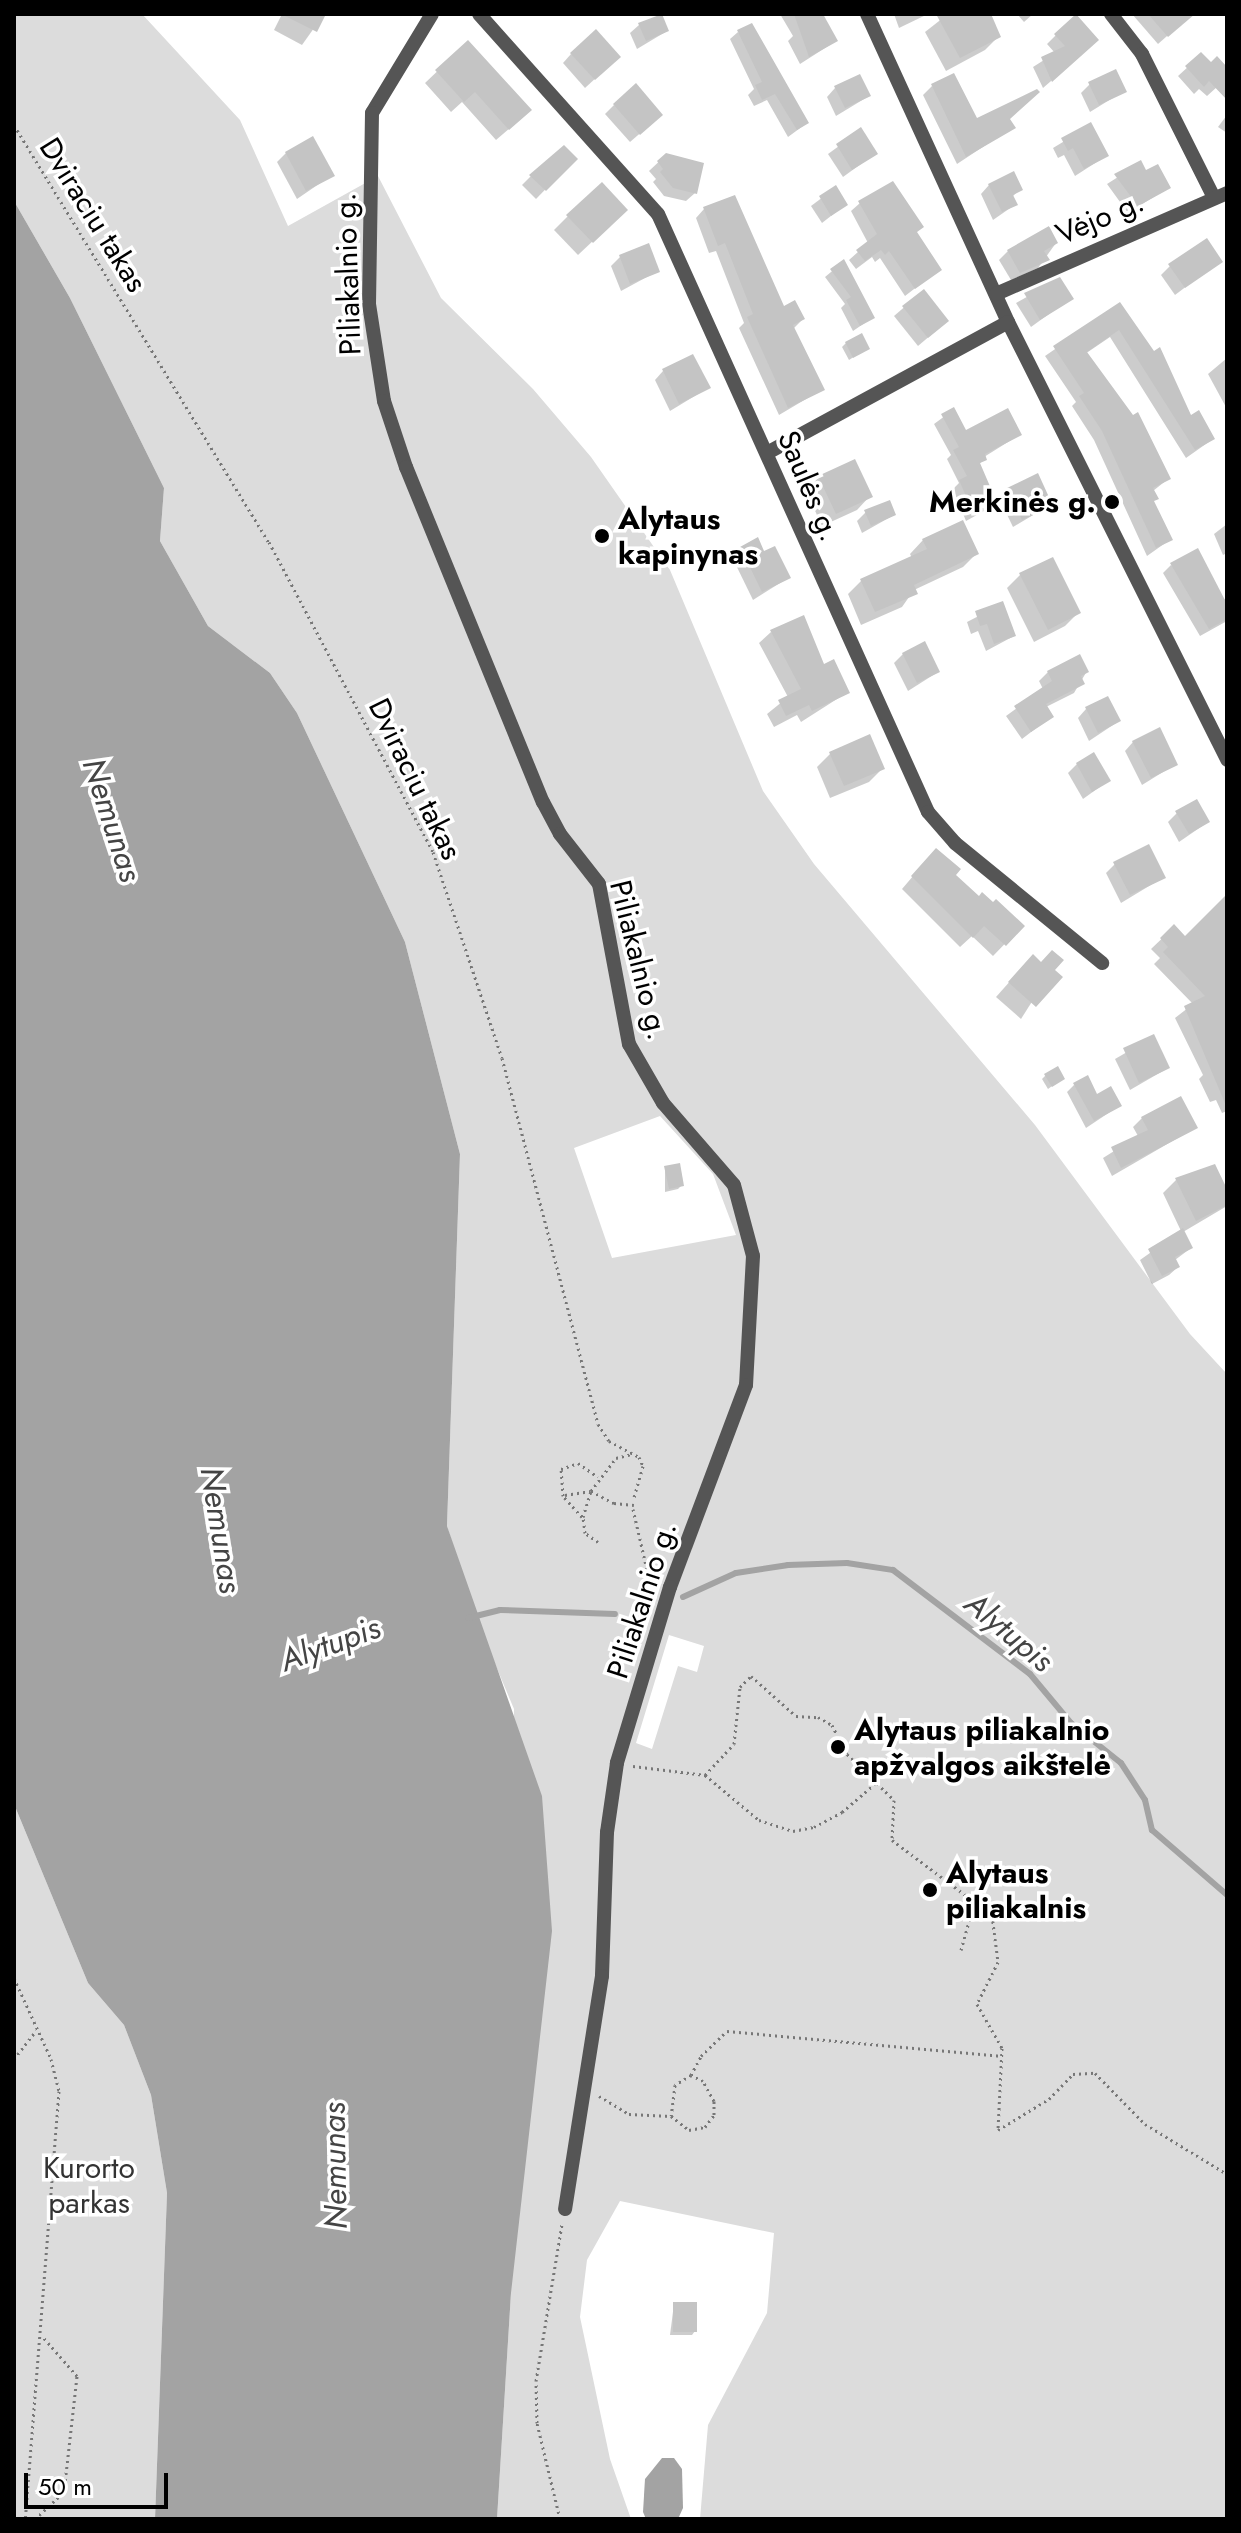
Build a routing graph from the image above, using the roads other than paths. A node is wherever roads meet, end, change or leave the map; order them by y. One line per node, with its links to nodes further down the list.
1 (432, 14): 11 (street, Piliakalnio g.)
2 (479, 14): 8 (street, Saulės g.)
3 (867, 14): 6 (street)
4 (1111, 14): 5 (street)
5 (1220, 196): 6 (street, Vėjo g.)
6 (996, 294): 7 (street)
7 (1008, 322): 8 (street); 9 (street)
8 (767, 453): 10 (street, Saulės g.)
9 (1227, 760)
10 (1102, 963)
11 (565, 2209)

